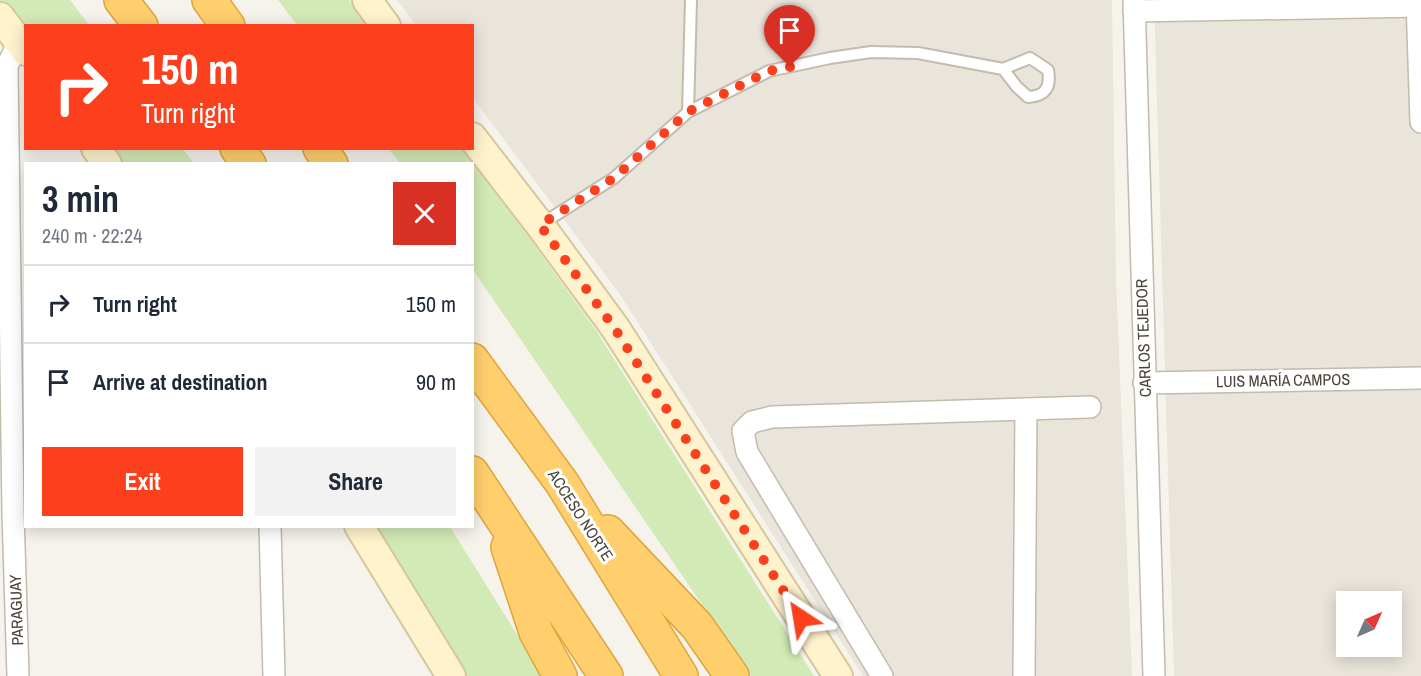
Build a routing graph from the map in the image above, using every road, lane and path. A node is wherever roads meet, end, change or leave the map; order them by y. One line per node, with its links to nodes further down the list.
1 (121, 0): 7 (highway)
2 (209, 0): 8 (highway)
3 (367, 0): 9 (street)
4 (691, 0): 12 (lane)
5 (1418, 4): 6 (street); 13 (street)
6 (1134, 5): 19 (street, CARLOS TEJEDOR)
7 (139, 24)
8 (227, 24)
9 (385, 24)
10 (10, 33): 16 (street, PARAGUAY)
11 (1003, 69): 12 (lane)
12 (688, 112): 15 (lane)
13 (1421, 122)
14 (474, 140): 15 (street)
15 (540, 225): 35 (street)
16 (5, 284): 25 (street, PARAGUAY)
17 (474, 363): 23 (highway, ACCESO NORTE)
18 (1421, 378): 19 (street, LUIS MARÍA CAMPOS)
19 (1144, 383): 38 (street, CARLOS TEJEDOR)
20 (1090, 407): 21 (street)
21 (1026, 409): 36 (street); 37 (street)
22 (474, 475): 24 (highway)
23 (562, 483): 33 (highway, ACCESO NORTE); 34 (highway)
24 (492, 499): 31 (highway); 32 (highway)
25 (7, 513): 28 (street, PARAGUAY)
26 (270, 528): 29 (street)
27 (360, 528): 30 (street)
28 (18, 676)
29 (274, 676)
30 (451, 676)
31 (560, 676)
32 (606, 676)
33 (681, 676)
34 (732, 676)
35 (838, 676)
36 (882, 676)
37 (1024, 676)
38 (1154, 676)

